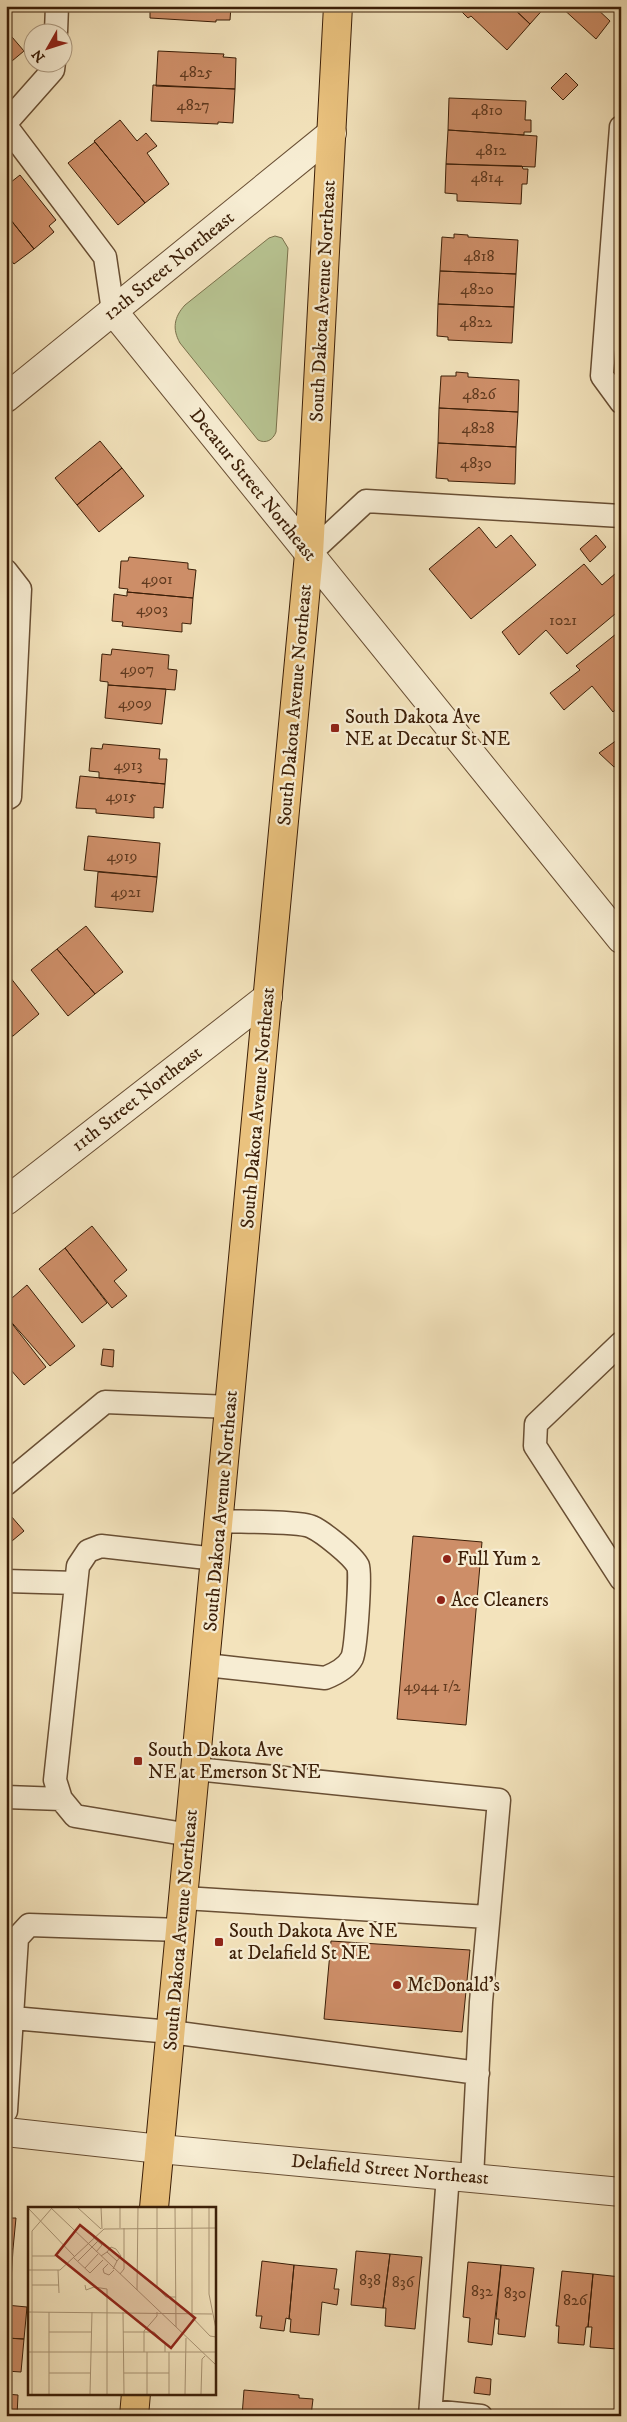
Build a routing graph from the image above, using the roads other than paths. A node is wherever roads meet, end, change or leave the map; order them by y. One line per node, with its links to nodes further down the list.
1 (57, 6): 3 (lane)
2 (338, 6): 7 (main road, South Dakota Avenue Northeast)
3 (56, 22)
4 (52, 72): 5 (lane)
5 (6, 125): 8 (lane)
6 (621, 127): 10 (lane)
7 (332, 133): 8 (street, 12th Street Northeast); 12 (main road, South Dakota Avenue Northeast)
8 (113, 311): 9 (street, 12th Street Northeast); 12 (street, Decatur Street Northeast)
9 (6, 398)
10 (621, 402)
11 (621, 516): 12 (lane)
12 (309, 554): 15 (street, Decatur Street Northeast); 16 (main road, South Dakota Avenue Northeast)
13 (6, 571): 14 (lane)
14 (6, 799)
15 (621, 939)
16 (268, 997): 17 (street, 11th Street Northeast); 19 (main road, South Dakota Avenue Northeast)
17 (6, 1200)
18 (612, 1350): 23 (lane)
19 (231, 1406): 20 (lane); 21 (main road, South Dakota Avenue Northeast)
20 (6, 1484)
21 (220, 1521): 22 (main road, South Dakota Avenue Northeast); 26 (lane)
22 (216, 1559): 25 (lane); 26 (main road, South Dakota Avenue Northeast)
23 (621, 1579)
24 (6, 1581): 25 (lane)
25 (76, 1583): 29 (lane)
26 (206, 1665): 27 (main road, South Dakota Avenue Northeast)
27 (196, 1769): 30 (main road, South Dakota Avenue Northeast); 32 (lane)
28 (6, 1797): 29 (lane)
29 (60, 1799): 30 (lane)
30 (190, 1835): 31 (main road, South Dakota Avenue Northeast)
31 (184, 1898): 32 (lane); 33 (main road, South Dakota Avenue Northeast)
32 (488, 1917): 36 (lane)
33 (181, 1930): 34 (lane); 35 (main road, South Dakota Avenue Northeast)
34 (13, 2018): 35 (lane); 37 (lane)
35 (171, 2032): 36 (lane); 39 (main road, South Dakota Avenue Northeast)
36 (478, 2073): 40 (lane)
37 (6, 2111)
38 (6, 2132): 39 (street, Delafield Street Northeast)
39 (160, 2149): 40 (street, Delafield Street Northeast); 42 (main road, South Dakota Avenue Northeast)
40 (460, 2176): 41 (street, Delafield Street Northeast); 44 (lane)
41 (621, 2192)
42 (154, 2207)
43 (136, 2394): 45 (main road)
44 (430, 2413): 46 (lane)
45 (134, 2416)
46 (481, 2416)

